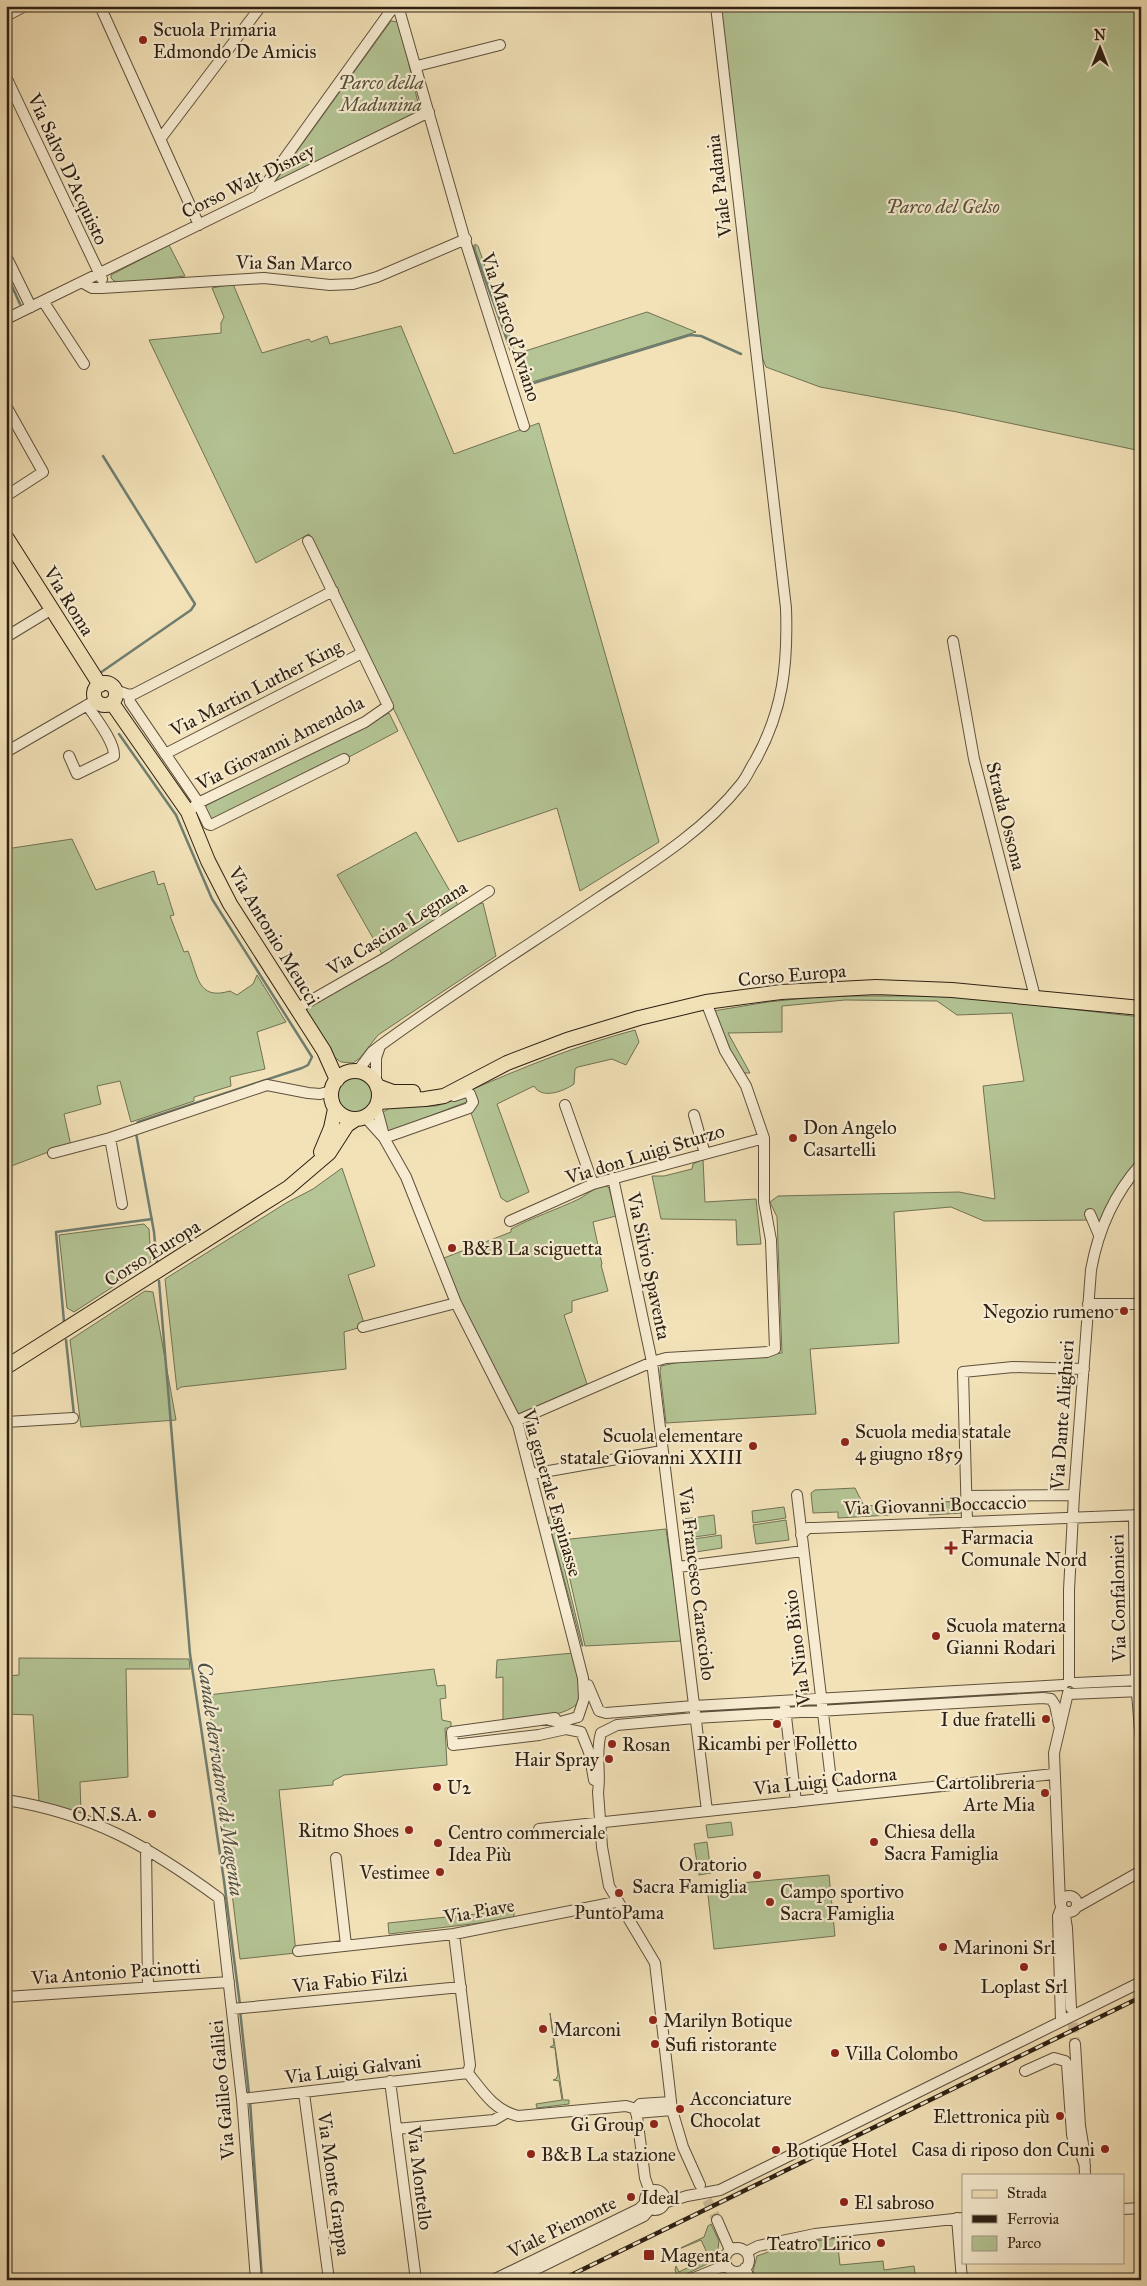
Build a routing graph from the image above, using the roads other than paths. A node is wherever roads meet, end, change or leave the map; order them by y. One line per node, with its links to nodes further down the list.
1 (25, 6): 6 (street)
2 (100, 6): 11 (street)
3 (261, 6): 11 (street)
4 (397, 6): 8 (street, Via Marco d'Aviano); 12 (street)
5 (716, 6): 47 (street, Viale Padania)
6 (6, 16)
7 (500, 45): 8 (street)
8 (417, 66): 10 (street, Via Marco d'Aviano)
9 (6, 77): 16 (street, Via Salvo D'Acquisto)
10 (429, 112): 12 (street, Corso Walt Disney); 14 (street, Via Marco d'Aviano)
11 (161, 138): 13 (street)
12 (258, 195): 13 (street, Corso Walt Disney)
13 (199, 225): 16 (street, Corso Walt Disney)
14 (466, 239): 18 (street, Via San Marco); 24 (street, Via Marco d'Aviano)
15 (6, 256): 20 (street)
16 (99, 275): 17 (street, Corso Walt Disney); 18 (street)
17 (82, 283): 18 (street, Via San Marco); 19 (street)
18 (112, 288)
19 (44, 301): 20 (street); 22 (street)
20 (31, 308): 21 (street)
21 (6, 319)
22 (84, 364)
23 (6, 406): 25 (street)
24 (524, 426)
25 (6, 496)
26 (6, 536): 29 (main road, Via Roma)
27 (308, 541): 28 (street)
28 (333, 591): 32 (street); 34 (street)
29 (52, 609): 30 (street); 33 (main road, Via Roma)
30 (6, 637)
31 (953, 641): 43 (street, Strada Ossona)
32 (362, 653): 38 (street, Via Martin Luther King); 41 (street, Via Giovanni Amendola)
33 (100, 685): 35 (main road); 36 (main road)
34 (129, 695): 35 (street); 38 (street)
35 (114, 696): 36 (main road); 41 (main road, Via Antonio Meucci)
36 (92, 702): 37 (street); 39 (street)
37 (6, 752)
38 (165, 754): 41 (street)
39 (68, 756)
40 (344, 759): 41 (street)
41 (193, 808): 46 (main road, Via Antonio Meucci)
42 (489, 891): 46 (street, Via Cascina Legnana)
43 (1035, 997): 44 (main road, Corso Europa); 45 (main road, Corso Europa)
44 (706, 1002): 50 (main road, Corso Europa); 61 (street)
45 (1140, 1008)
46 (296, 1009): 48 (main road, Via Antonio Meucci)
47 (380, 1045): 49 (street); 52 (street)
48 (324, 1051): 49 (main road, Via Antonio Meucci); 51 (main road, Via Antonio Meucci)
49 (356, 1072): 51 (main road); 52 (main road)
50 (463, 1084): 52 (main road, Corso Europa); 53 (main road, Corso Europa)
51 (334, 1085): 56 (main road); 59 (street)
52 (376, 1085): 54 (main road)
53 (408, 1101): 54 (main road, Corso Europa); 60 (street)
54 (377, 1104): 58 (main road); 60 (street, Via generale Espinasse)
55 (564, 1105): 67 (street)
56 (335, 1109): 58 (main road); 65 (main road, Corso Europa)
57 (694, 1115): 63 (street)
58 (361, 1118): 60 (street, Via generale Espinasse); 65 (main road, Corso Europa)
59 (110, 1138): 62 (street); 68 (street)
60 (384, 1138): 72 (street, Via generale Espinasse)
61 (764, 1138): 63 (street, Via don Luigi Sturzo); 76 (street)
62 (53, 1154)
63 (705, 1154): 66 (street, Via don Luigi Sturzo)
64 (1141, 1164): 71 (street, Via Dante Alighieri)
65 (315, 1166): 77 (main road, Corso Europa)
66 (613, 1178): 67 (street, Via don Luigi Sturzo); 76 (street, Via Silvio Spaventa)
67 (593, 1184): 70 (street, Via don Luigi Sturzo)
68 (122, 1204)
69 (1090, 1214): 71 (street)
70 (510, 1221)
71 (1099, 1235): 73 (street, Via Dante Alighieri)
72 (456, 1303): 75 (street); 80 (street, Via generale Espinasse)
73 (1088, 1304): 74 (street); 78 (street, Via Dante Alighieri)
74 (1141, 1304)
75 (363, 1328)
76 (652, 1362): 80 (street); 82 (street, Via Francesco Caracciolo)
77 (6, 1367)
78 (1084, 1369): 85 (street, Via Dante Alighieri); 86 (street)
79 (73, 1418): 81 (street)
80 (516, 1421): 83 (street, Via generale Espinasse)
81 (6, 1422)
82 (662, 1451): 83 (street); 92 (street, Via Francesco Caracciolo)
83 (532, 1474): 93 (street, Via generale Espinasse)
84 (797, 1494): 90 (street, Via Nino Bixio)
85 (1074, 1495): 86 (street); 88 (street, Via Dante Alighieri)
86 (966, 1496): 89 (street)
87 (1138, 1515): 88 (street, Via Giovanni Boccaccio); 94 (street, Via Confalonieri)
88 (1073, 1517): 89 (street, Via Giovanni Boccaccio); 95 (street, Via Dante Alighieri)
89 (967, 1522): 90 (street, Via Giovanni Boccaccio)
90 (802, 1535): 91 (street, Via Nino Bixio)
91 (803, 1550): 92 (street); 99 (street, Via Nino Bixio)
92 (678, 1567): 105 (street, Via Francesco Caracciolo)
93 (583, 1674): 104 (street, Via generale Espinasse); 108 (street, Via generale Espinasse)
94 (1139, 1680): 95 (street); 97 (street, Via Confalonieri)
95 (1068, 1688): 96 (street); 97 (street); 100 (street); 116 (street, Via Dante Alighieri)
96 (971, 1690): 98 (street); 102 (street)
97 (1139, 1691): 121 (street, Via Confalonieri)
98 (895, 1694): 99 (street); 106 (street)
99 (820, 1698): 101 (street); 109 (street, Via Nino Bixio)
100 (1024, 1699): 102 (street); 116 (street)
101 (784, 1701): 103 (street); 110 (street)
102 (972, 1702): 106 (street)
103 (750, 1703): 105 (street); 111 (street)
104 (581, 1706): 112 (street, Via generale Espinasse); 114 (street)
105 (694, 1706): 107 (street); 113 (street, Via Francesco Caracciolo)
106 (896, 1707): 109 (street)
107 (657, 1709): 108 (street); 115 (street)
108 (599, 1711): 112 (street); 118 (street, Via generale Espinasse)
109 (822, 1711): 110 (street); 124 (street, Via Nino Bixio)
110 (785, 1713): 111 (street); 126 (street)
111 (751, 1715): 113 (street)
112 (578, 1717): 114 (street); 119 (street, Via generale Espinasse)
113 (696, 1718): 115 (street); 127 (street, Via Francesco Caracciolo)
114 (550, 1720): 117 (street)
115 (658, 1722): 118 (street)
116 (1059, 1725): 122 (street, Via Dante Alighieri)
117 (497, 1727): 120 (street); 120 (street)
118 (601, 1733): 119 (street); 123 (street, Via generale Espinasse)
119 (582, 1736): 120 (street); 123 (street, Via generale Espinasse)
120 (498, 1740)
121 (1141, 1742)
122 (1054, 1774): 124 (street, Via Luigi Cadorna); 134 (street, Via Dante Alighieri)
123 (598, 1792): 128 (street, Via generale Espinasse)
124 (833, 1797): 126 (street, Via Luigi Cadorna)
125 (6, 1800): 130 (street)
126 (796, 1802): 127 (street, Via Luigi Cadorna)
127 (707, 1811): 128 (street, Via Luigi Cadorna)
128 (599, 1823): 129 (street, Via Luigi Cadorna); 133 (street, Via generale Espinasse)
129 (539, 1829)
130 (146, 1848): 138 (street, Via Galileo Galilei); 140 (street)
131 (336, 1858): 136 (street)
132 (1141, 1871): 134 (street)
133 (616, 1902): 135 (street, Via Piave); 152 (street, Via generale Espinasse)
134 (1069, 1904): 144 (street); 145 (street, Via Dante Alighieri)
135 (454, 1934): 136 (street, Via Piave); 141 (street)
136 (346, 1945): 137 (street, Via Piave)
137 (298, 1951)
138 (229, 1982): 140 (street, Via Antonio Pacinotti); 143 (street, Via Galileo Galilei)
139 (1141, 1982): 145 (street)
140 (148, 1987): 142 (street, Via Antonio Pacinotti)
141 (460, 1987): 143 (street, Via Fabio Filzi); 148 (street)
142 (6, 1997)
143 (237, 2008): 151 (street, Via Galileo Galilei)
144 (1071, 2008)
145 (1061, 2021): 162 (street)
146 (1075, 2044): 155 (street)
147 (1026, 2070): 157 (street)
148 (468, 2074): 149 (street, Via Luigi Galvani); 154 (street)
149 (390, 2081): 150 (street, Via Luigi Galvani); 156 (street, Via Montello)
150 (304, 2093): 151 (street, Via Luigi Galvani); 175 (street, Via Monte Grappa)
151 (247, 2099): 174 (street, Via Galileo Galilei)
152 (671, 2106): 153 (street); 160 (street, Via generale Espinasse)
153 (636, 2111): 154 (street); 161 (street)
154 (506, 2113): 156 (street)
155 (1080, 2126): 157 (street); 158 (street)
156 (396, 2128): 176 (street, Via Montello)
157 (1078, 2150): 158 (street); 159 (street)
158 (1085, 2170)
159 (1078, 2174)
160 (700, 2185)
161 (650, 2192): 162 (street); 163 (street)
162 (663, 2199): 163 (street)
163 (648, 2206): 177 (street, Viale Piemonte); 178 (street, Viale Piemonte)
164 (1141, 2208): 165 (street)
165 (1124, 2209)
166 (1141, 2214): 167 (street)
167 (1124, 2215)
168 (960, 2218): 171 (street); 181 (street)
169 (716, 2220): 170 (street)
170 (730, 2250): 171 (street); 172 (street)
171 (746, 2252): 173 (street)
172 (726, 2265): 173 (street); 179 (street)
173 (746, 2268): 180 (street)
174 (256, 2280)
175 (329, 2280)
176 (416, 2280)
177 (493, 2280)
178 (514, 2280)
179 (690, 2280)
180 (750, 2280)
181 (962, 2280)

